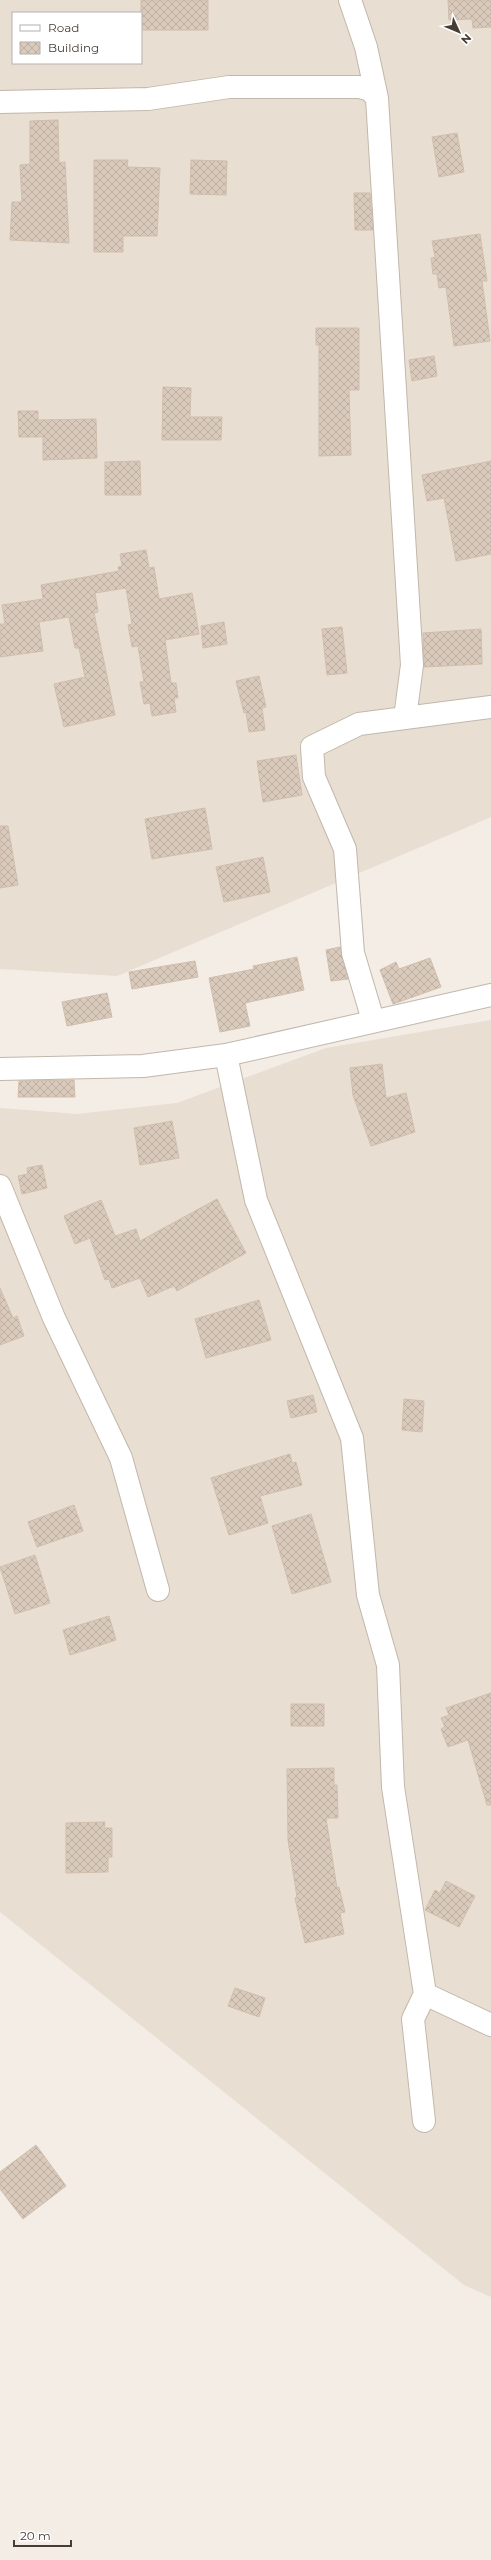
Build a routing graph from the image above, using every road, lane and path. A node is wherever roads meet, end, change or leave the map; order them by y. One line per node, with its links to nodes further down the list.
1 (350, 0): 2 (street)
2 (377, 98): 3 (street); 5 (street)
3 (0, 102)
4 (491, 707): 5 (street)
5 (405, 718): 7 (street)
6 (491, 995): 7 (street)
7 (373, 1020): 8 (street)
8 (226, 1055): 9 (street); 12 (street)
9 (0, 1069)
10 (0, 1186): 11 (street)
11 (158, 1590)
12 (425, 1994): 13 (street); 14 (street)
13 (491, 2025)
14 (424, 2121)

